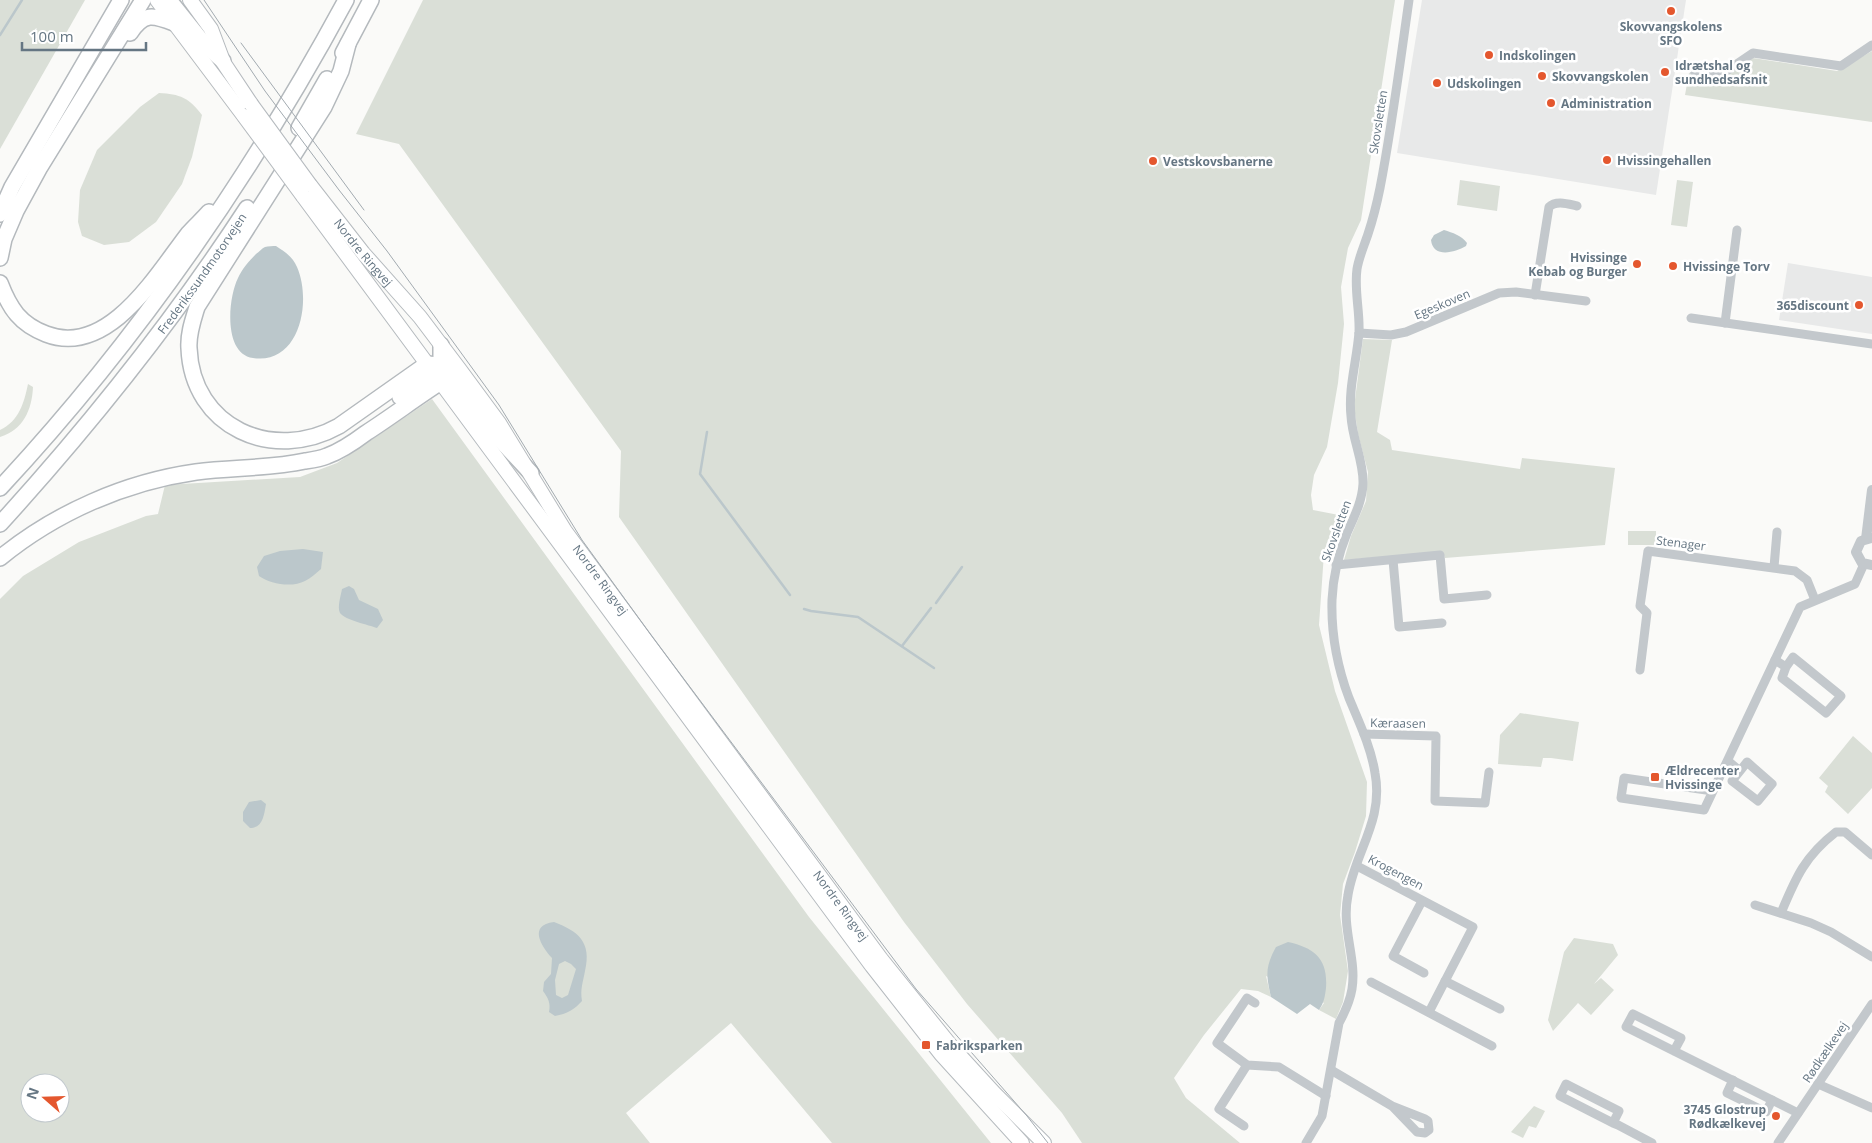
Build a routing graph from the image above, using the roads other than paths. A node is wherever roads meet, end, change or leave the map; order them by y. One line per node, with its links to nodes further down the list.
1 (134, 0): 17 (highway)
2 (142, 0): 17 (highway)
3 (157, 0): 11 (main road, Nordre Ringvej)
4 (169, 0): 14 (highway)
5 (178, 0): 14 (main road, Nordre Ringvej)
6 (190, 0): 14 (main road)
7 (346, 0): 18 (highway, Frederikssundmotorvejen)
8 (371, 0): 12 (highway, Frederikssundmotorvejen)
9 (1409, 0): 29 (street, Skovsletten)
10 (117, 4): 21 (highway)
11 (174, 23): 16 (main road, Nordre Ringvej); 17 (highway)
12 (348, 44): 32 (highway); 36 (highway, Frederikssundmotorvejen)
13 (1872, 45): 15 (street)
14 (223, 61): 16 (main road, Nordre Ringvej)
15 (1694, 70)
16 (248, 110): 19 (main road, Nordre Ringvej, bridge)
17 (71, 116): 23 (highway)
18 (237, 184): 24 (highway); 34 (highway, Frederikssundmotorvejen)
19 (307, 191): 30 (main road, Nordre Ringvej); 32 (main road, Nordre Ringvej)
20 (1578, 206): 25 (street)
21 (0, 214)
22 (1737, 230): 28 (street)
23 (0, 258)
24 (0, 283)
25 (1535, 294): 26 (street, Egeskoven); 29 (street, Egeskoven)
26 (1586, 301)
27 (1691, 318): 28 (street)
28 (1724, 323): 31 (street)
29 (1359, 333): 41 (street, Skovsletten)
30 (441, 344): 32 (highway); 33 (main road, Nordre Ringvej)
31 (1872, 344)
32 (436, 371): 33 (highway); 39 (highway); 81 (main road, Nordre Ringvej)
33 (530, 473): 82 (main road, Nordre Ringvej)
34 (0, 488)
35 (1872, 490): 38 (street)
36 (0, 524)
37 (1777, 532): 43 (street)
38 (1869, 538): 42 (street)
39 (0, 558)
40 (1393, 560): 41 (street); 44 (street); 46 (street)
41 (1336, 565): 50 (street, Skovsletten)
42 (1868, 565): 45 (street)
43 (1774, 567): 45 (street, Stenager); 49 (street, Stenager)
44 (1487, 595)
45 (1816, 600): 47 (street)
46 (1442, 623)
47 (1775, 660): 48 (street); 51 (street)
48 (1786, 667): 48 (street)
49 (1640, 670)
50 (1364, 734): 53 (street, Kæraasen); 56 (street, Skovsletten)
51 (1728, 761): 52 (street); 54 (street)
52 (1740, 771): 52 (street)
53 (1489, 772)
54 (1713, 791): 54 (street)
55 (1872, 855): 59 (street)
56 (1357, 866): 57 (street, Krogengen); 71 (street, Skovsletten)
57 (1422, 900): 61 (street, Krogengen); 62 (street, Krogengen)
58 (1755, 906): 59 (street)
59 (1781, 913): 60 (street)
60 (1872, 957)
61 (1424, 973)
62 (1445, 981): 66 (street); 67 (street, Krogengen)
63 (1371, 982): 67 (street)
64 (1255, 1003): 70 (street)
65 (1872, 1004): 73 (street, Rødkælkevej)
66 (1500, 1010)
67 (1428, 1012): 68 (street)
68 (1492, 1046)
69 (1674, 1051): 69 (street); 72 (street)
70 (1247, 1065): 74 (street); 80 (street)
71 (1331, 1070): 74 (street, Skovsletten); 76 (street)
72 (1733, 1080): 75 (street); 75 (street)
73 (1818, 1084): 77 (street); 78 (street, Rødkælkevej)
74 (1326, 1096): 83 (street, Skovsletten)
75 (1772, 1100): 78 (street)
76 (1392, 1106)
77 (1872, 1108)
78 (1798, 1113): 85 (street, Rødkælkevej)
79 (1613, 1123): 79 (street); 84 (street)
80 (1244, 1126)
81 (1022, 1143)
82 (1044, 1143)
83 (1306, 1143)
84 (1652, 1143)
85 (1778, 1143)

